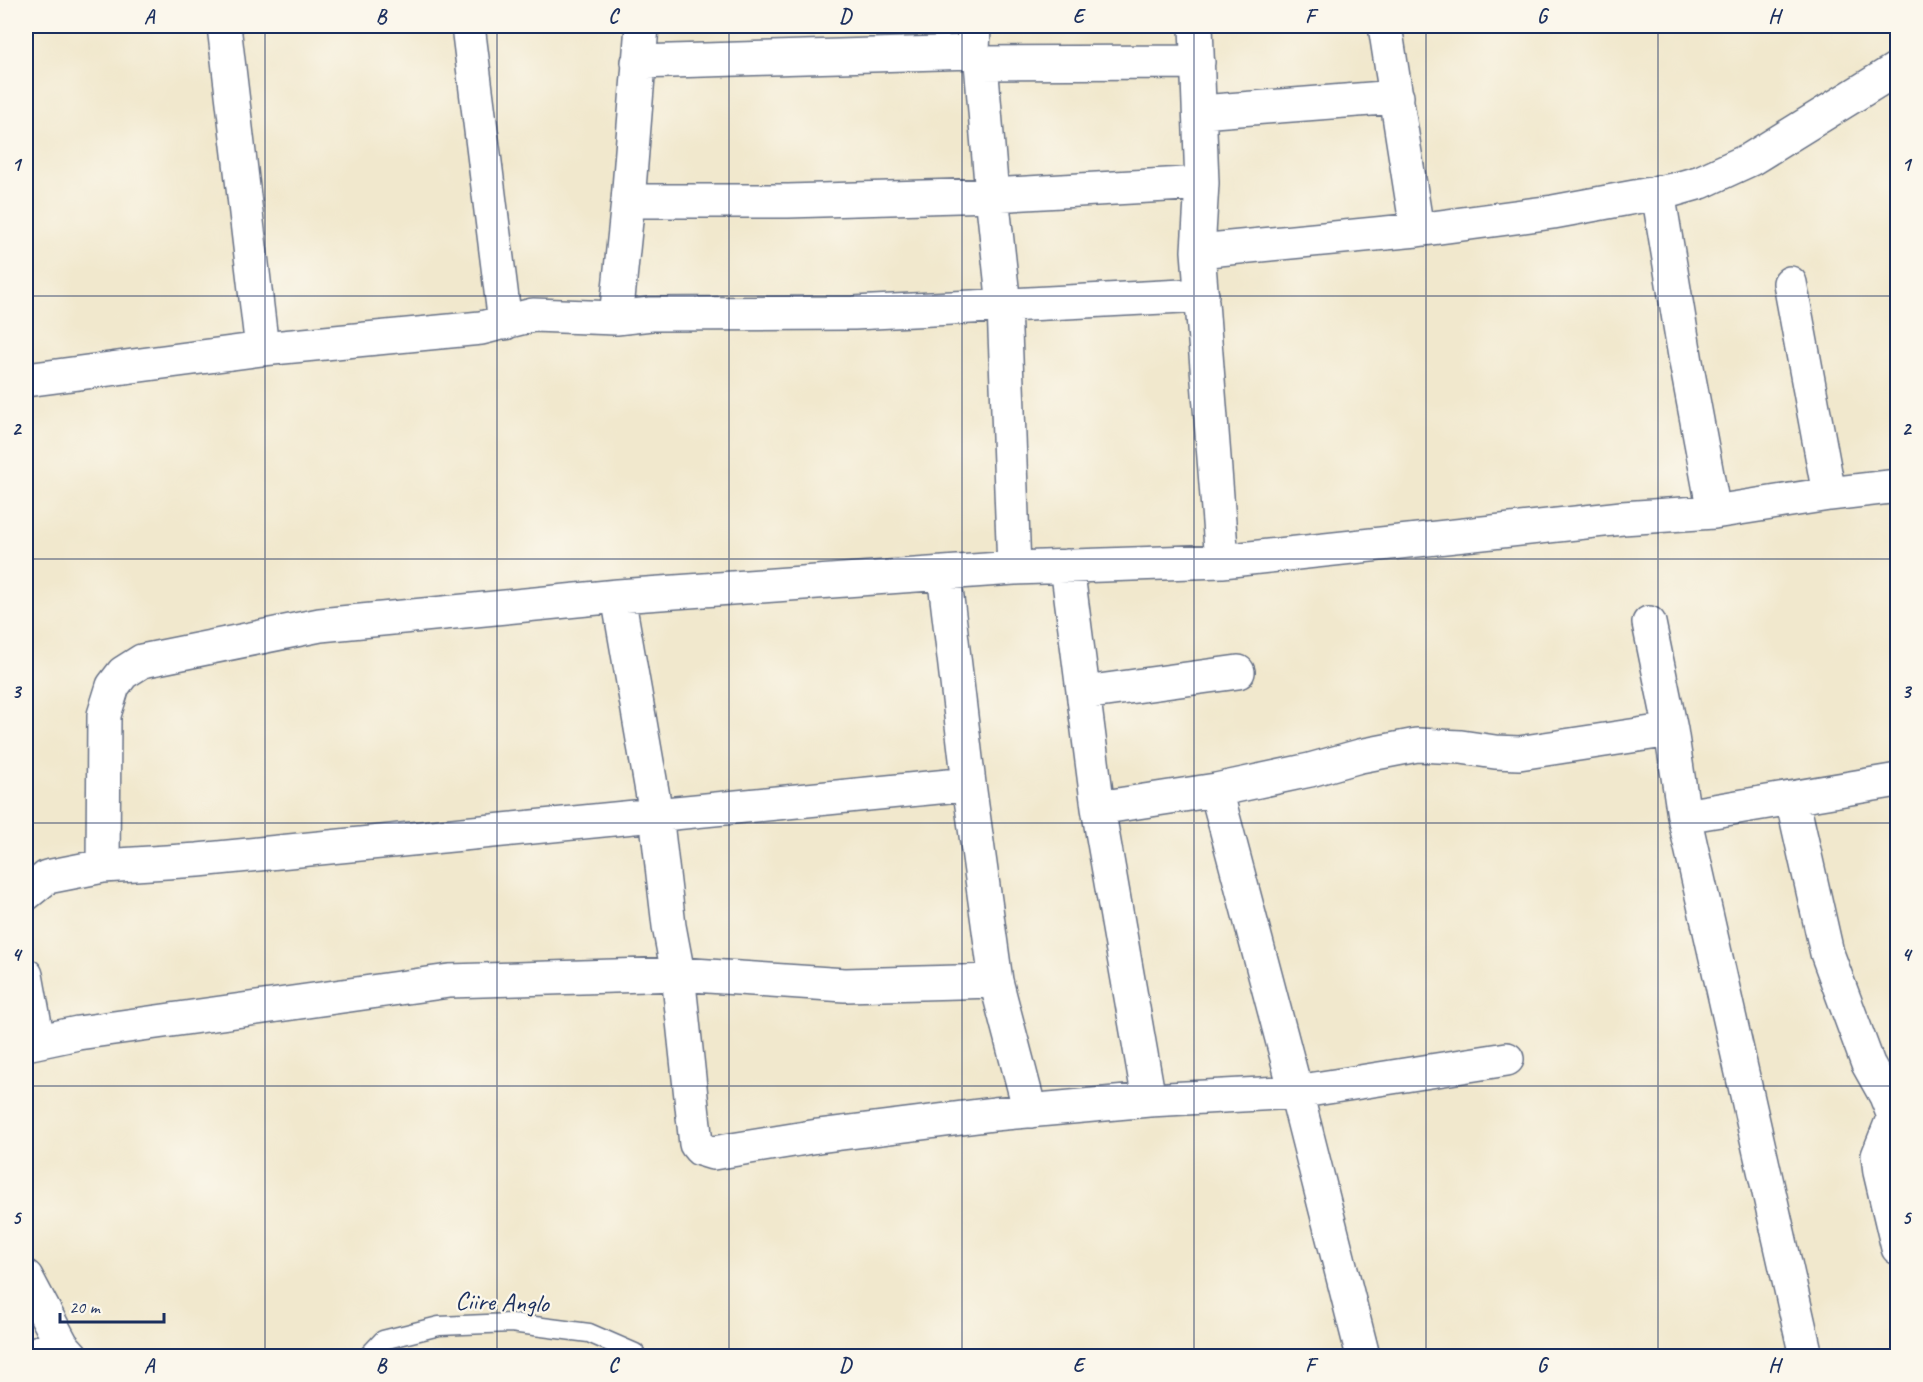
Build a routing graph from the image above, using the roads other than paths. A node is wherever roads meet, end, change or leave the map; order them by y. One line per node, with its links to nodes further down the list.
1 (224, 26): 23 (street)
2 (468, 26): 22 (street)
3 (642, 26): 7 (street)
4 (1196, 26): 8 (street)
5 (1385, 26): 10 (street)
6 (976, 47): 7 (street); 8 (street); 14 (street)
7 (638, 62): 15 (street)
8 (1198, 62): 11 (street)
9 (1898, 68): 13 (street)
10 (1396, 97): 11 (street); 16 (street)
11 (1200, 112): 12 (street)
12 (1202, 183): 14 (street); 17 (street)
13 (1658, 192): 16 (street); 27 (street)
14 (992, 195): 15 (street); 20 (street)
15 (628, 201): 21 (street)
16 (1417, 230): 17 (street)
17 (1198, 251): 19 (street)
18 (1790, 283): 26 (street)
19 (1202, 295): 20 (street); 28 (street)
20 (1004, 306): 21 (street); 30 (street)
21 (616, 318): 22 (street)
22 (505, 323): 23 (street)
23 (262, 349): 24 (street)
24 (26, 377)
25 (1898, 486): 26 (street)
26 (1829, 494): 27 (street)
27 (1714, 512): 28 (street)
28 (1222, 561): 29 (street)
29 (1067, 566): 30 (street); 35 (street)
30 (1014, 568): 31 (street)
31 (944, 573): 32 (street); 38 (street)
32 (618, 596): 42 (street); 44 (street)
33 (1649, 623): 36 (street)
34 (1238, 672): 35 (street)
35 (1084, 693): 41 (street)
36 (1671, 730): 39 (street); 43 (street)
37 (1898, 780): 40 (street)
38 (969, 784): 42 (street); 48 (street)
39 (1216, 790): 41 (street); 51 (street)
40 (1792, 798): 43 (street); 54 (street)
41 (1098, 808): 52 (street)
42 (656, 814): 44 (street); 46 (street)
43 (1684, 816): 58 (street)
44 (104, 866): 45 (street)
45 (26, 894)
46 (678, 974): 48 (street); 49 (street); 53 (street)
47 (26, 975): 49 (street)
48 (996, 981): 53 (street)
49 (32, 1043)
50 (1507, 1059): 51 (street)
51 (1296, 1092): 52 (street); 62 (street)
52 (1149, 1100): 53 (street)
53 (1030, 1111)
54 (1893, 1133): 55 (street)
55 (1898, 1248)
56 (26, 1277): 57 (street)
57 (67, 1351): 59 (street)
58 (1797, 1355)
59 (26, 1356)
60 (368, 1356): 61 (lane, Ciire Anglo)
61 (636, 1356)
62 (1363, 1356)

